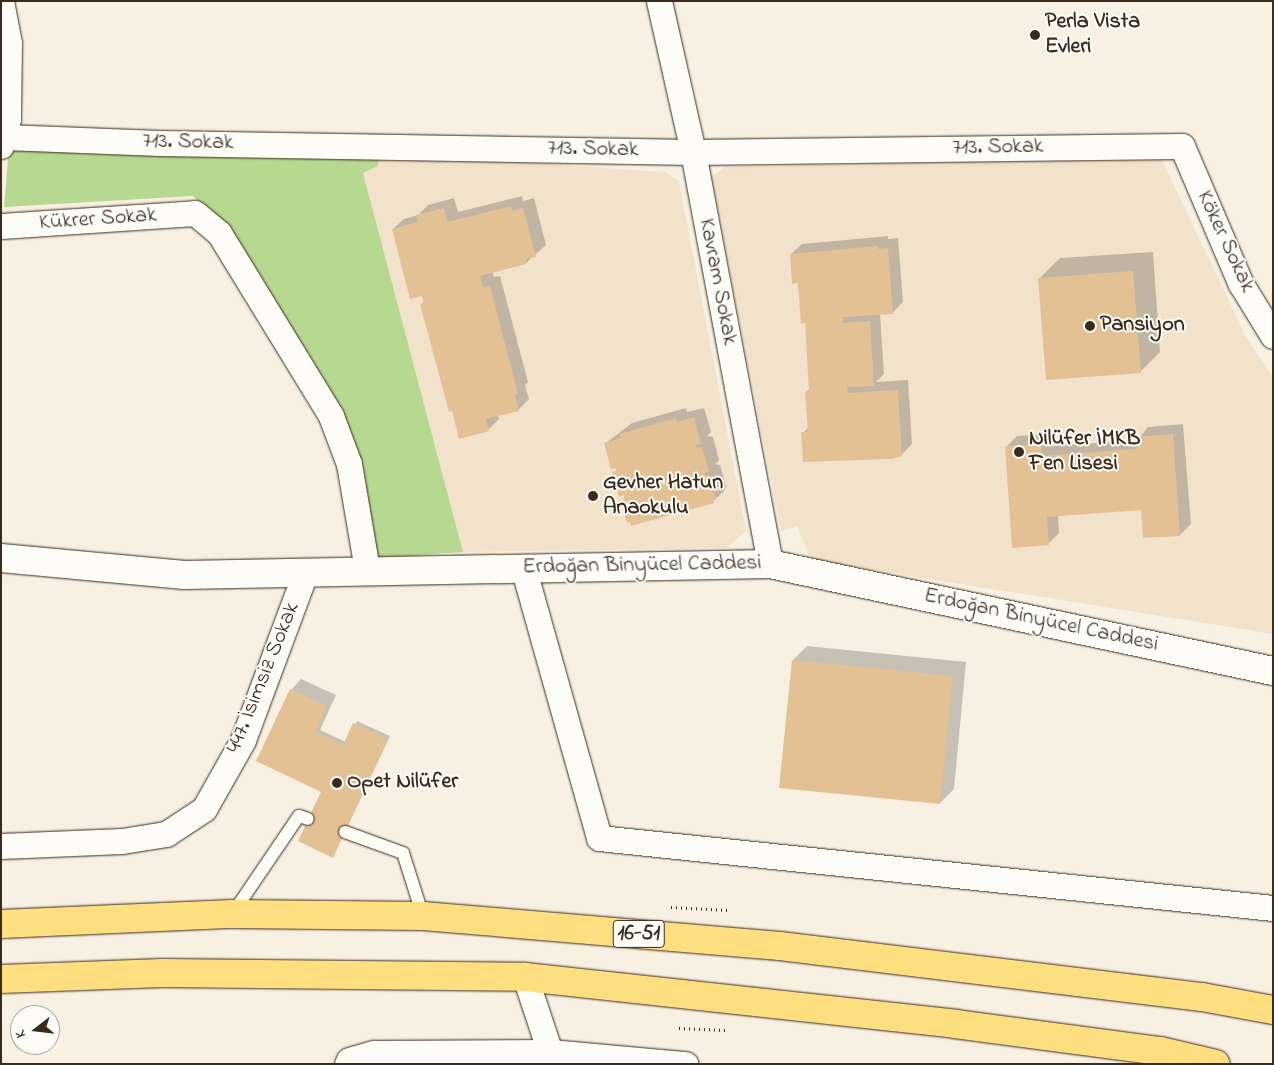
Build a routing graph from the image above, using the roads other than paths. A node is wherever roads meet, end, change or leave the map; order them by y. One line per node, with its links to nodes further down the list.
1 (1, 1): 3 (street)
2 (659, 1): 5 (street, Kavram Sokak)
3 (2, 141): 5 (street, 713. Sokak)
4 (1182, 146): 5 (street, 713. Sokak); 7 (street, Köker Sokak)
5 (693, 152): 9 (street, Kavram Sokak)
6 (1, 226): 11 (street, Kükrer Sokak)
7 (1273, 336)
8 (1, 558): 12 (street, Erdoğan Binyücel Caddesi)
9 (770, 564): 10 (street, Erdoğan Binyücel Caddesi); 13 (street, Erdoğan Binyücel Caddesi)
10 (523, 567): 11 (street, Erdoğan Binyücel Caddesi); 17 (street)
11 (368, 569): 12 (street, Erdoğan Binyücel Caddesi)
12 (306, 572): 16 (street, 447. İsimsiz Sokak)
13 (1273, 671)
14 (308, 819): 18 (lane)
15 (345, 832): 19 (lane)
16 (1, 846)
17 (1273, 908)
18 (232, 914): 19 (main road, 16-51); 20 (main road, 16-51)
19 (423, 916): 23 (main road, 16-51)
20 (1, 924)
21 (525, 977): 22 (main road); 24 (street); 27 (main road)
22 (1, 979)
23 (1273, 1010)
24 (550, 1052): 25 (street); 26 (street)
25 (347, 1064)
26 (685, 1064)
27 (1216, 1064)

